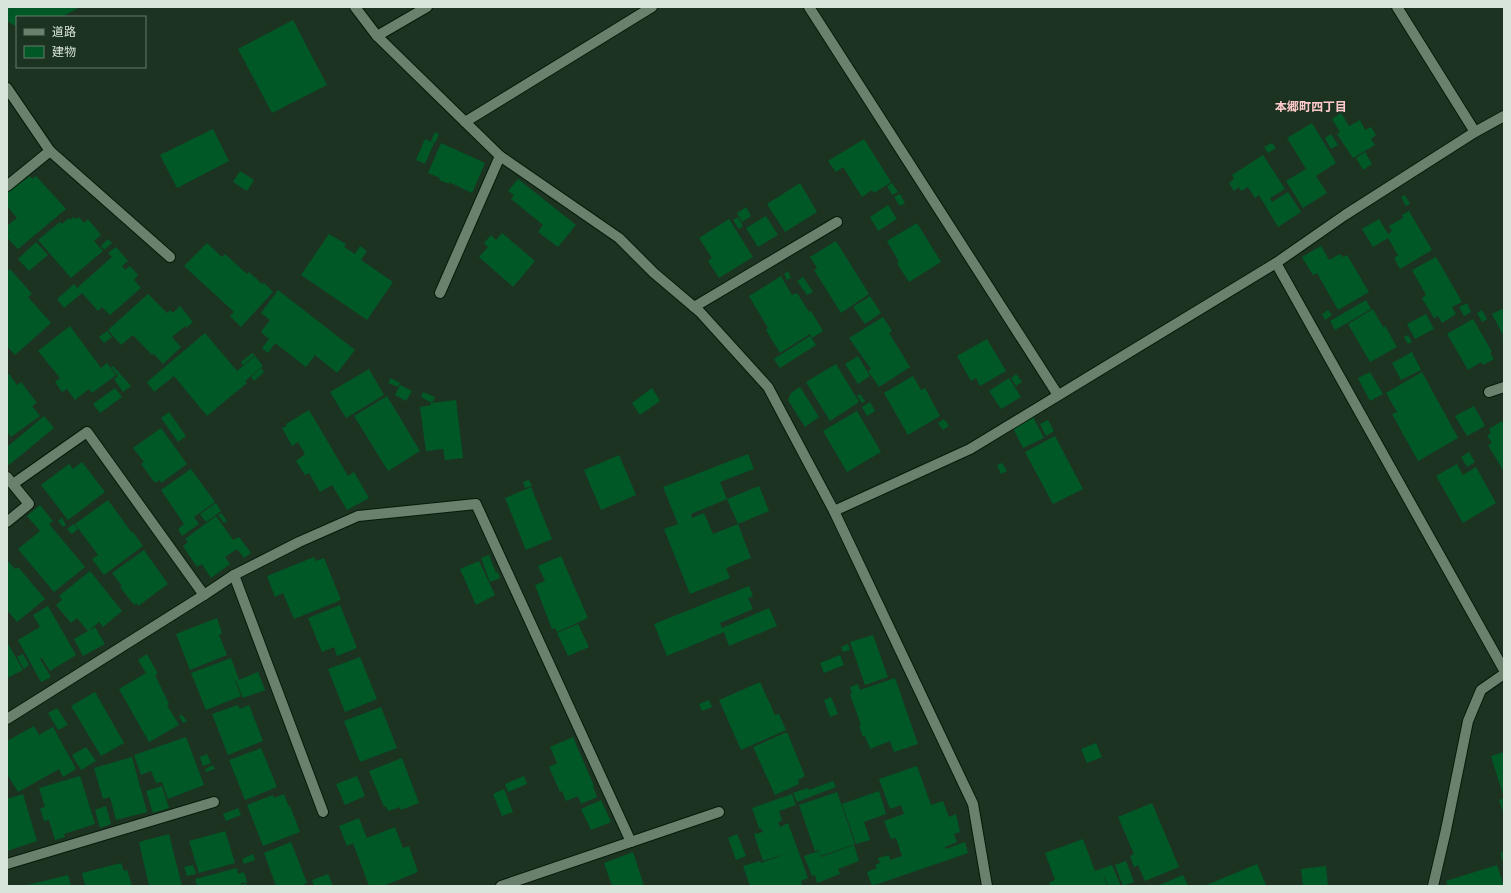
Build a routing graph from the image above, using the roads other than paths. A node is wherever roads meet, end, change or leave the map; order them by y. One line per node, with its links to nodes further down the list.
1 (355, 7): 6 (street)
2 (427, 7): 6 (street)
3 (652, 7): 9 (street)
4 (809, 7): 21 (street)
5 (1397, 7): 10 (street)
6 (377, 36): 9 (street)
7 (7, 88): 11 (street)
8 (1504, 116): 10 (street)
9 (465, 122): 12 (street)
10 (1474, 132): 16 (street)
11 (50, 151): 13 (street); 15 (street)
12 (500, 156): 17 (street); 18 (street)
13 (7, 186)
14 (837, 222): 18 (street)
15 (170, 257)
16 (1276, 263): 21 (street); 27 (street)
17 (440, 293)
18 (694, 307): 23 (street)
19 (1504, 387): 20 (street)
20 (1489, 392)
21 (1058, 395): 23 (street)
22 (10, 480): 24 (street); 26 (street)
23 (834, 511): 36 (street)
24 (7, 522)
25 (234, 575): 26 (street); 31 (street); 33 (street)
26 (204, 594): 29 (street)
27 (1504, 670)
28 (1504, 674): 37 (street)
29 (7, 719)
30 (214, 802): 34 (street)
31 (323, 812)
32 (719, 812): 33 (street)
33 (631, 842): 35 (street)
34 (7, 864)
35 (501, 886)
36 (987, 886)
37 (1433, 886)

